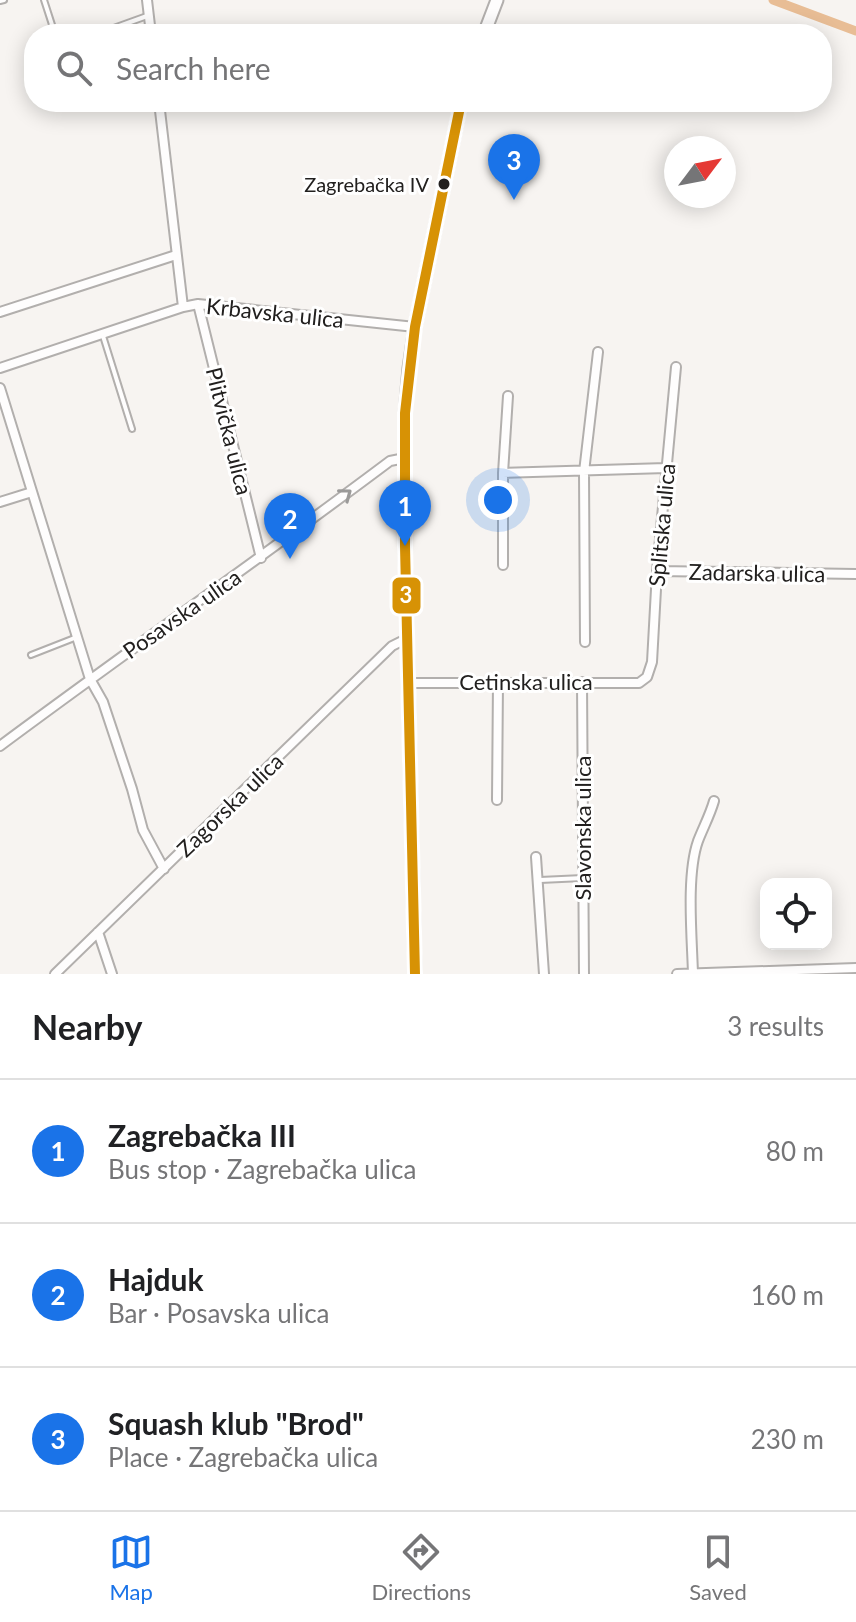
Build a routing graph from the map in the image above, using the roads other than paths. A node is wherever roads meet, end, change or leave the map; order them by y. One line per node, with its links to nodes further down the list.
1 (44, 0): 5 (lane)
2 (147, 0): 4 (street)
3 (497, 0): 8 (main road)
4 (149, 15): 6 (lane); 7 (street)
5 (52, 24)
6 (124, 24)
7 (150, 24)
8 (488, 24)
9 (160, 112): 11 (street)
10 (459, 112): 15 (main road)
11 (176, 255): 13 (street); 14 (street)
12 (198, 304): 13 (street, Krbavska ulica); 15 (street, Krbavska ulica); 29 (street, Plitvička ulica)
13 (183, 307): 16 (street, Krbavska ulica)
14 (0, 312)
15 (415, 327): 23 (main road)
16 (103, 333): 19 (street, Krbavska ulica); 22 (lane)
17 (598, 352): 25 (street)
18 (676, 367): 24 (street, Splitska ulica)
19 (0, 368)
20 (0, 388): 27 (street)
21 (508, 396): 26 (street)
22 (132, 429)
23 (405, 458): 29 (street, Posavska ulica, one-way to 23); 34 (main road)
24 (666, 468): 25 (street); 31 (street, Splitska ulica)
25 (584, 472): 26 (street); 35 (street)
26 (503, 473): 30 (street)
27 (32, 492): 28 (street); 33 (street)
28 (0, 502)
29 (261, 558): 37 (street, Posavska ulica)
30 (503, 565)
31 (657, 571): 32 (street, Zadarska ulica); 38 (street, Splitska ulica)
32 (856, 574)
33 (77, 637): 36 (lane); 37 (street)
34 (408, 641): 41 (main road); 46 (street, Zagorska ulica)
35 (585, 642)
36 (31, 655)
37 (90, 679): 42 (street, Posavska ulica); 46 (street)
38 (643, 681): 40 (street, Cetinska ulica)
39 (498, 682): 40 (street, Cetinska ulica); 41 (street, Cetinska ulica); 43 (street)
40 (582, 682): 47 (street, Slavonska ulica)
41 (409, 683): 53 (main road)
42 (0, 746)
43 (497, 800)
44 (714, 801): 57 (street)
45 (536, 857): 48 (street)
46 (164, 869): 49 (street, Zagorska ulica)
47 (584, 878): 48 (lane); 55 (street, Slavonska ulica)
48 (537, 880): 54 (street)
49 (98, 932): 51 (street, Zagorska ulica); 52 (street)
50 (856, 968): 57 (street)
51 (55, 974)
52 (112, 974)
53 (415, 974)
54 (544, 974)
55 (584, 974)
56 (677, 974): 57 (street)
57 (693, 974)

